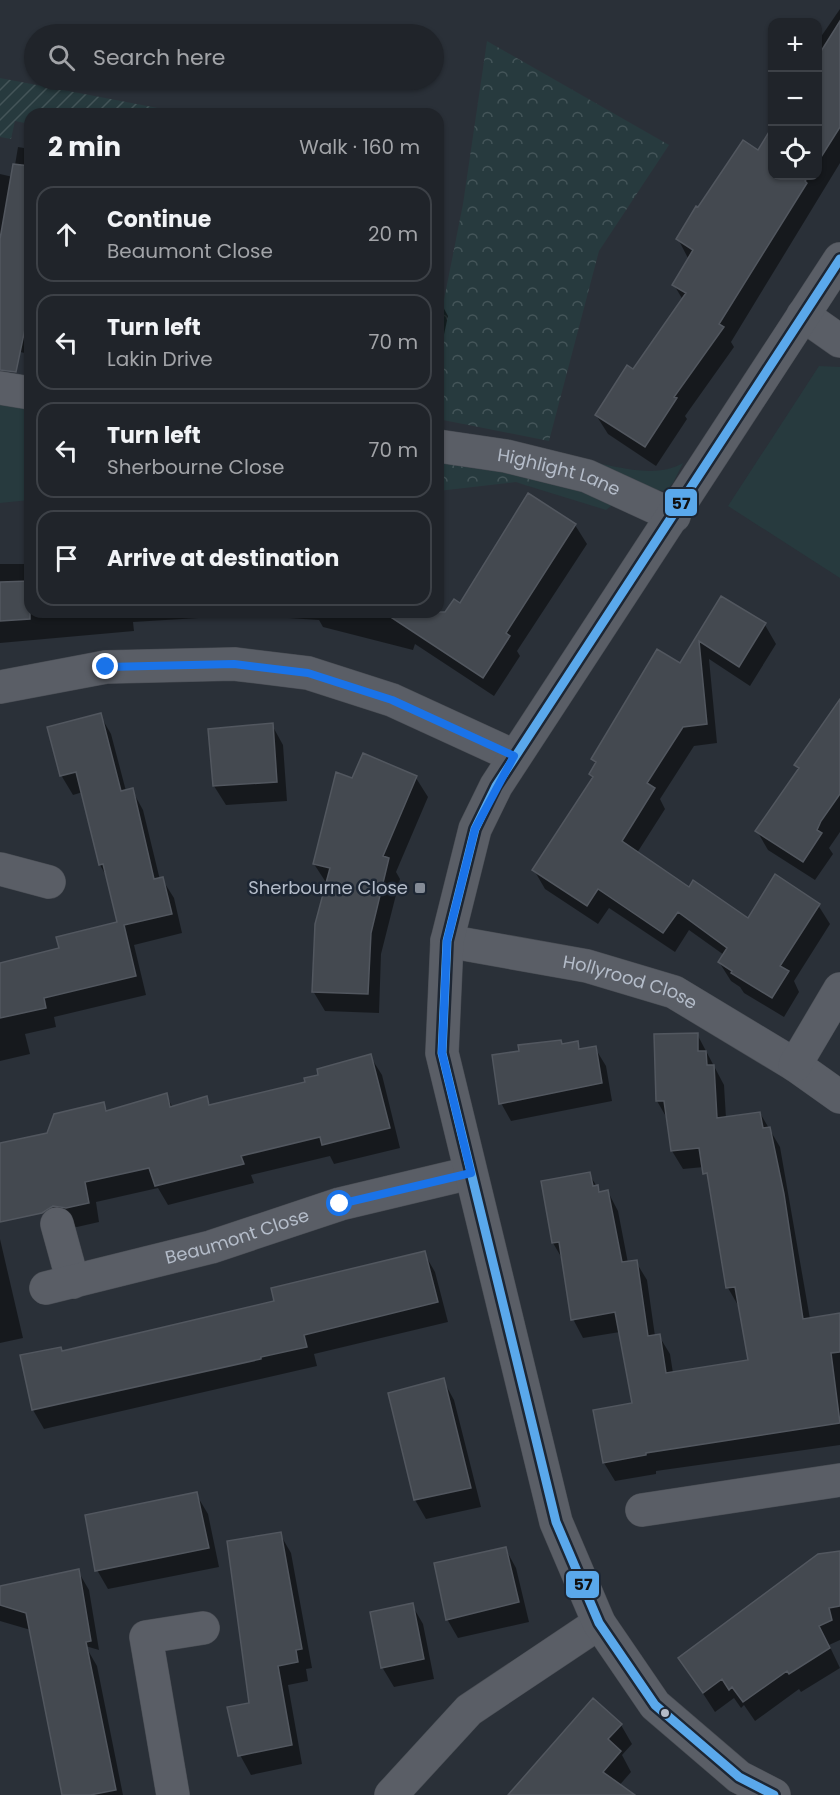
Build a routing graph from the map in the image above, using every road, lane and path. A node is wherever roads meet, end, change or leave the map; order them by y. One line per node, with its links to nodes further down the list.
1 (840, 259): 2 (street)
2 (803, 315): 3 (street); 7 (street)
3 (840, 341)
4 (0, 388): 5 (street)
5 (24, 392)
6 (444, 447): 7 (street, Highlight Lane)
7 (674, 516): 9 (street)
8 (0, 687): 9 (street)
9 (514, 756): 12 (street)
10 (0, 869): 11 (street)
11 (49, 882)
12 (447, 941): 14 (street, Hollyrood Close); 16 (street)
13 (840, 989): 14 (street)
14 (795, 1065): 15 (street, Hollyrood Close)
15 (840, 1097)
16 (471, 1173): 17 (street, Beaumont Close); 20 (street)
17 (57, 1224)
18 (840, 1480): 19 (street)
19 (642, 1510)
20 (599, 1623): 23 (street); 24 (street)
21 (203, 1628): 22 (street)
22 (173, 1795)
23 (391, 1795)
24 (774, 1795)

